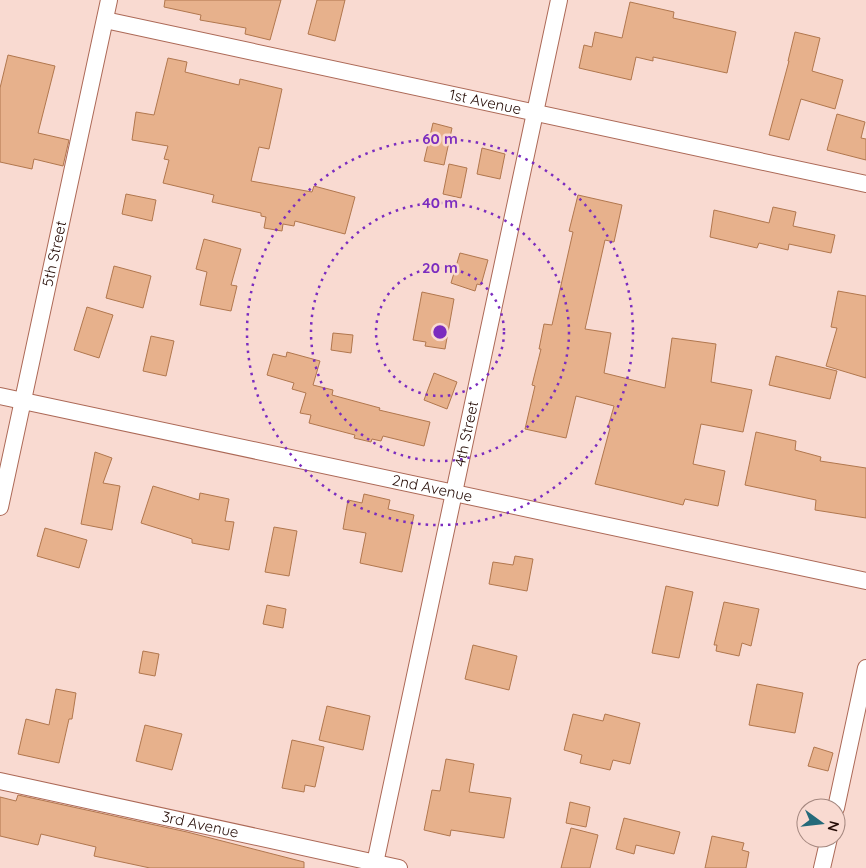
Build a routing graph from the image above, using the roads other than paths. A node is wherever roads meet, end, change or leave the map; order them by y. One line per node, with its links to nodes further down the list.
1 (110, 0): 3 (street, 5th Street)
2 (559, 0): 4 (street, 4th Street)
3 (105, 20): 4 (street, 1st Avenue); 7 (street, 5th Street)
4 (535, 113): 5 (street, 1st Avenue); 8 (street, 4th Street)
5 (866, 184)
6 (0, 396): 7 (street, 2nd Avenue)
7 (23, 401): 8 (street, 2nd Avenue); 9 (street, 5th Street)
8 (454, 493): 10 (street, 2nd Avenue); 15 (street, 4th Street)
9 (0, 507)
10 (866, 581)
11 (866, 668): 13 (street)
12 (0, 781): 15 (street, 3rd Avenue)
13 (838, 798)
14 (827, 848): 17 (street)
15 (374, 865): 16 (street, 3rd Avenue)
16 (399, 868)
17 (822, 868)

